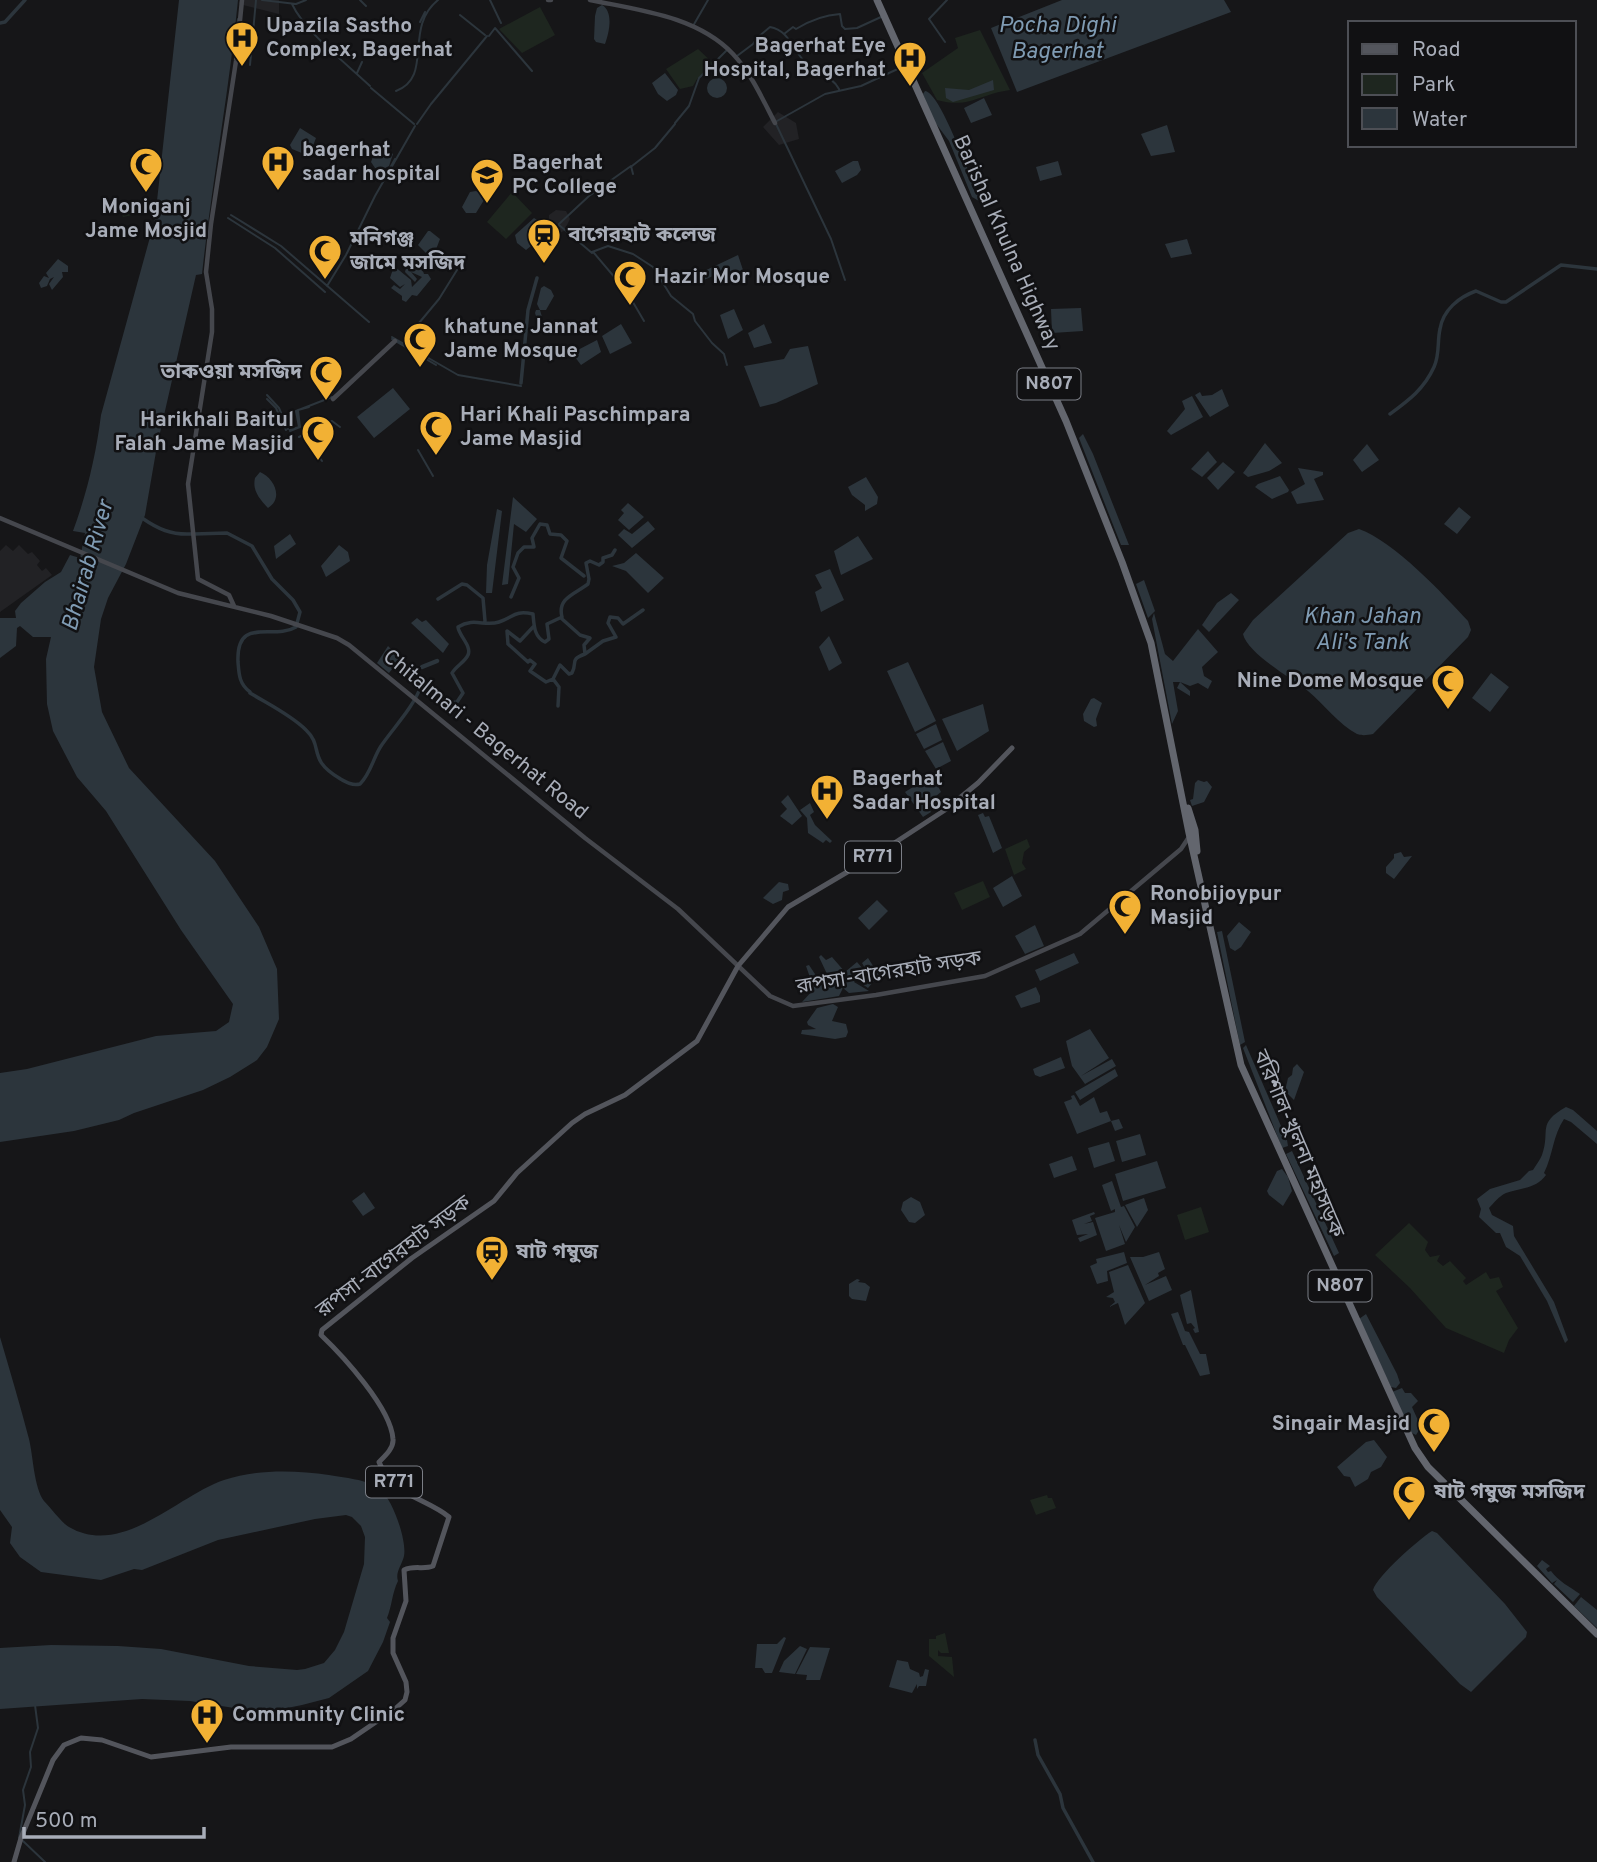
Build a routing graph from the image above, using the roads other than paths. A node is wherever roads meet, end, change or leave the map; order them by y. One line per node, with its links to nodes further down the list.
1 (242, 0): 8 (main road)
2 (590, 0): 4 (main road)
3 (877, 0): 10 (highway, Barishal Khulna Highway / N807)
4 (775, 123)
5 (395, 341): 6 (main road)
6 (333, 398)
7 (0, 518): 8 (main road, Chitalmari - Bagerhat Road)
8 (234, 606): 15 (main road, Chitalmari - Bagerhat Road)
9 (1012, 748): 15 (main road, R771)
10 (1179, 783): 11 (highway, বরিশাল-খুলনা মহাসড়ক / N807)
11 (1191, 830): 12 (highway, বরিশাল-খুলনা মহাসড়ক / N807); 13 (main road, রূপসা-বাগেরহাট সড়ক); 14 (highway, বরিশাল-খুলনা মহাসড়ক / N807)
12 (1192, 845): 13 (main road); 14 (highway, বরিশাল-খুলনা মহাসড়ক / N807)
13 (1181, 849): 15 (main road, রূপসা-বাগেরহাট সড়ক)
14 (1199, 873): 16 (highway, বরিশাল-খুলনা মহাসড়ক / N807)
15 (738, 966): 17 (main road, রূপসা-বাগেরহাট সড়ক / R771)
16 (1597, 1634)
17 (14, 1862)

